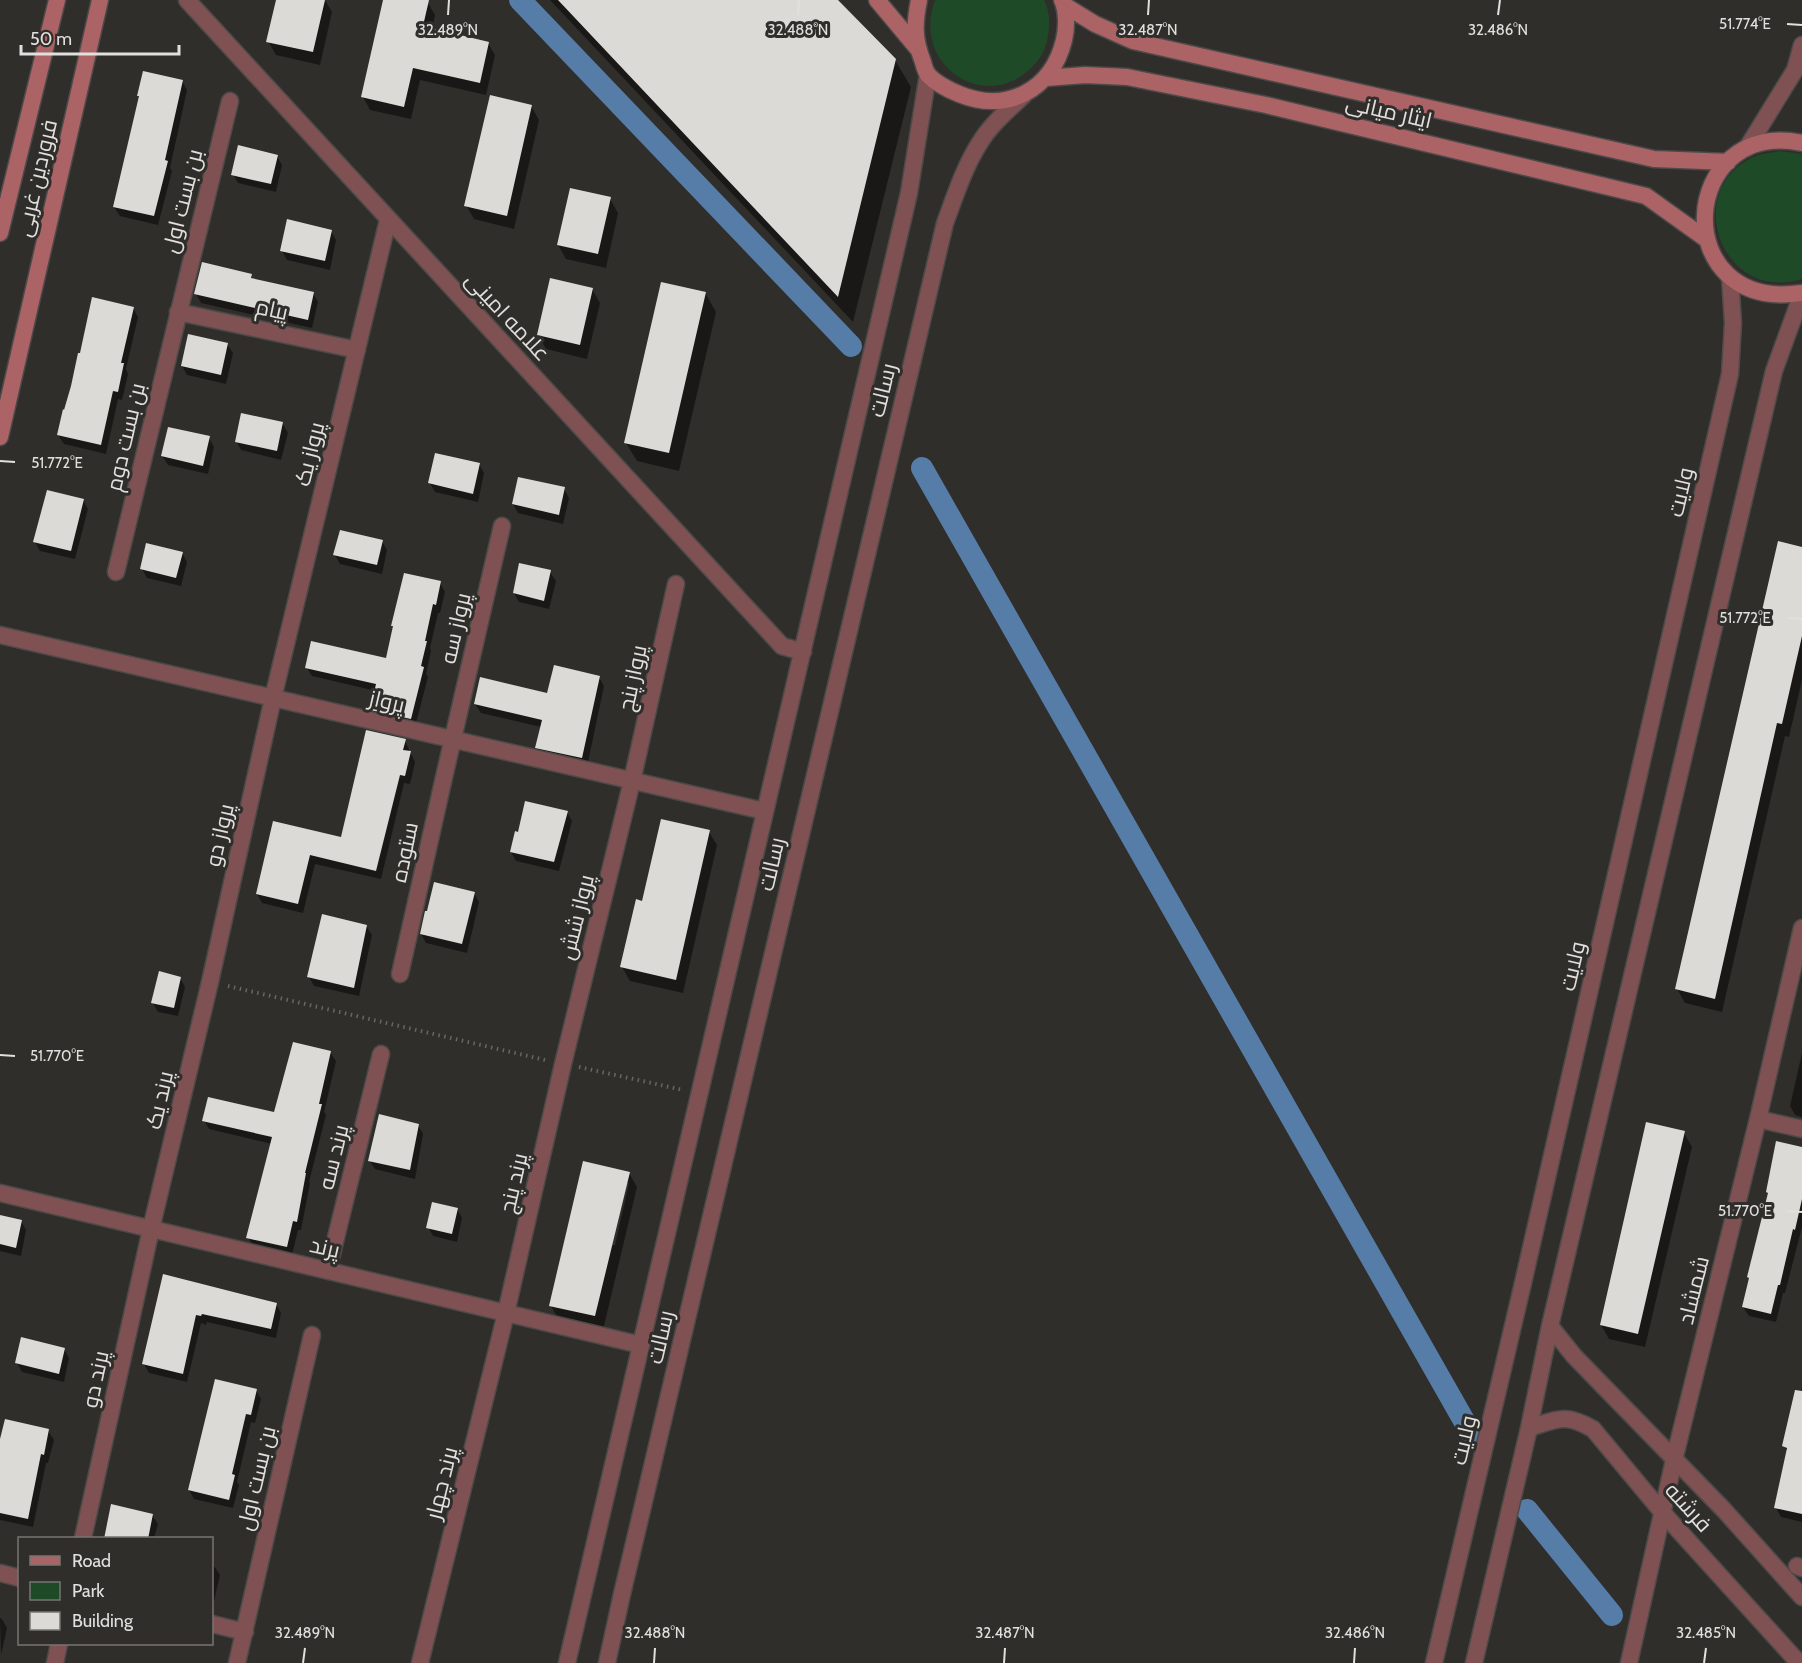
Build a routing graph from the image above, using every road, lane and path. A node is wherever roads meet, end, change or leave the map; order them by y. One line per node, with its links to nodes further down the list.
1 (57, 0): 17 (main road, فروردین غربی)
2 (100, 0): 23 (main road, فروردین غربی)
3 (187, 0): 16 (street, علامه امینی)
4 (877, 0): 8 (main road)
5 (919, 0): 8 (main road)
6 (1063, 2): 10 (main road); 15 (main road, ایثار میانی)
7 (1802, 45): 14 (street)
8 (918, 50): 9 (main road)
9 (927, 74): 11 (main road); 28 (street, رسالت)
10 (1046, 78): 11 (main road); 18 (main road, ایثار میانی)
11 (1024, 95): 63 (street, رسالت)
12 (230, 101): 21 (street, بن بست اول)
13 (1802, 143): 14 (main road)
14 (1747, 148): 15 (main road)
15 (1728, 162): 18 (main road)
16 (388, 220): 22 (street, پرواز یک); 28 (street, علامه امینی)
17 (0, 233)
18 (1706, 239): 19 (main road)
19 (1730, 277): 20 (main road); 64 (street, ولایت)
20 (1802, 293): 46 (street)
21 (178, 312): 22 (street, پیام); 25 (street, بن بست دوم)
22 (357, 350): 29 (street, پرواز یک)
23 (0, 437)
24 (502, 526): 30 (street, پرواز سه)
25 (116, 572)
26 (676, 584): 31 (street, پرواز پنج)
27 (0, 635): 29 (street, پرواز)
28 (803, 652): 32 (street, رسالت)
29 (273, 698): 30 (street, پرواز); 36 (street, پرواز دو)
30 (453, 740): 31 (street, پرواز); 34 (street, ستوده)
31 (632, 781): 32 (street, پرواز); 38 (street, پرواز شش)
32 (764, 812): 39 (street, رسالت)
33 (1802, 928): 35 (street, شمشاد)
34 (400, 974)
35 (1797, 975): 40 (street, شمشاد)
36 (210, 982): 38 (path); 43 (street, پرند یک)
37 (381, 1054): 44 (street, پرند سه)
38 (563, 1064): 39 (path); 45 (street, پرند پنج)
39 (700, 1094): 48 (street, رسالت)
40 (1758, 1119): 41 (street); 50 (street, شمشاد)
41 (1802, 1129)
42 (0, 1192): 43 (street, پرند)
43 (151, 1229): 44 (street, پرند); 52 (street, پرند دو)
44 (328, 1270): 45 (street, پرند)
45 (506, 1313): 48 (street, پرند); 61 (street, پرند چهار)
46 (1550, 1326): 49 (street); 50 (street, فرشته)
47 (312, 1335): 57 (street, بن بست اول)
48 (640, 1345): 62 (street, رسالت)
49 (1529, 1428): 51 (street, فرشته); 65 (street)
50 (1674, 1460): 51 (street, شمشاد); 55 (street, فرشته)
51 (1662, 1512): 66 (street, شمشاد); 67 (street, فرشته)
52 (83, 1537)
53 (0, 1573): 54 (street)
54 (18, 1578)
55 (1802, 1597)
56 (213, 1624): 57 (street)
57 (245, 1632): 60 (street)
58 (59, 1645): 59 (street)
59 (55, 1663)
60 (237, 1663)
61 (420, 1663)
62 (567, 1663)
63 (607, 1663)
64 (1434, 1663)
65 (1474, 1663)
66 (1629, 1663)
67 (1799, 1663)

